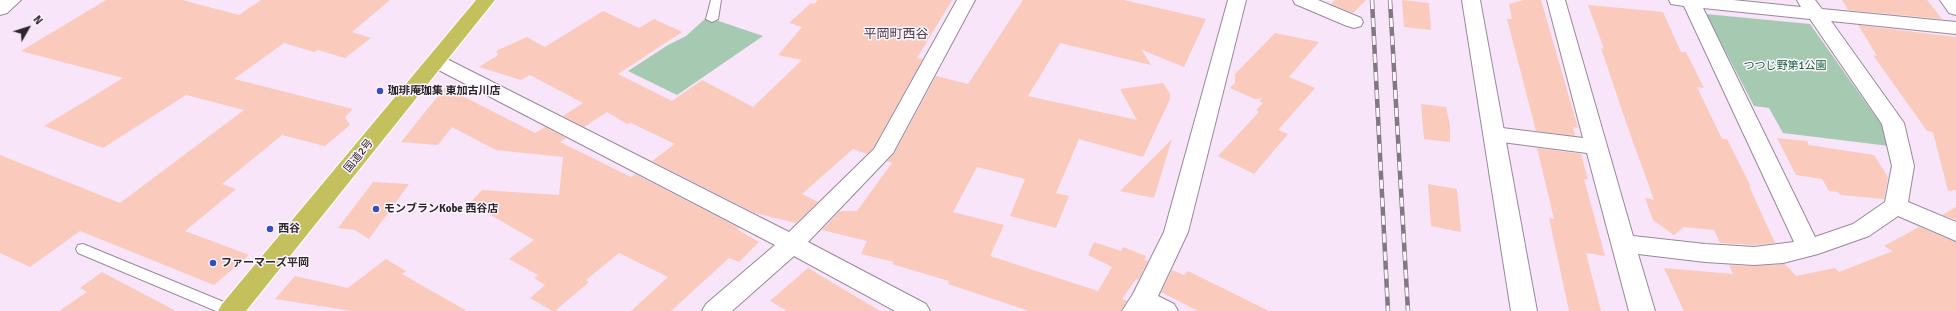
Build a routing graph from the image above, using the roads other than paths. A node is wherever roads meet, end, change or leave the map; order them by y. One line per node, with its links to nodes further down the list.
1 (12, 0): 12 (street)
2 (486, 0): 17 (highway, 国道2号)
3 (716, 0): 14 (lane)
4 (1237, 0): 26 (street)
5 (1302, 0): 15 (street)
6 (1471, 0): 18 (street)
7 (1556, 0): 19 (street)
8 (1686, 0): 11 (street); 24 (street)
9 (1948, 0): 13 (street)
10 (960, 2): 22 (street)
11 (1811, 7): 16 (street); 20 (street)
12 (0, 9)
13 (1956, 9)
14 (712, 19)
15 (1354, 22)
16 (1956, 28)
17 (436, 61): 22 (street); 27 (highway, 国道2号)
18 (1494, 134): 19 (street); 31 (street)
19 (1598, 147): 23 (street)
20 (1896, 206): 21 (street); 24 (street)
21 (1956, 232)
22 (792, 244): 28 (street); 29 (street)
23 (1625, 244): 24 (street); 32 (street)
24 (1809, 248)
25 (83, 249): 27 (lane)
26 (1139, 305): 30 (street)
27 (231, 311)
28 (715, 311)
29 (917, 311)
30 (1166, 311)
31 (1524, 311)
32 (1642, 311)

